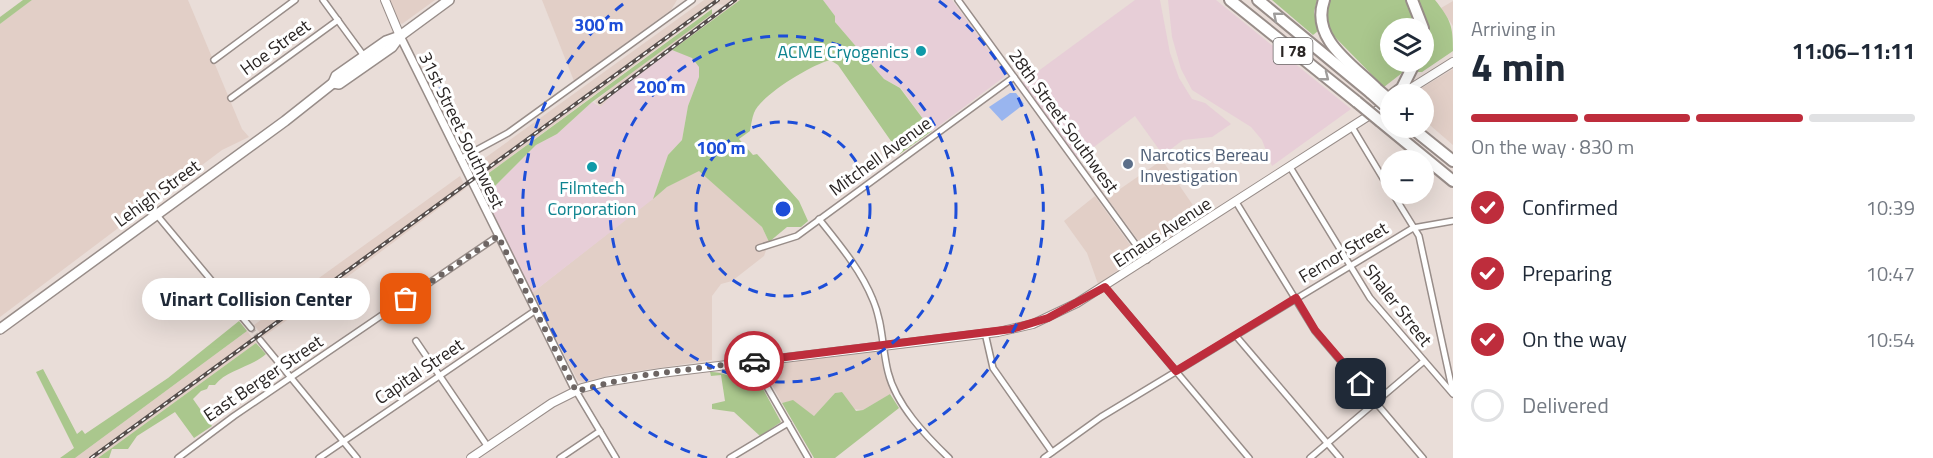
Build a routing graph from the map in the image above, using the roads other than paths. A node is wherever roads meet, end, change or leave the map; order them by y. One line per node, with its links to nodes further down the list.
1 (295, 0): 15 (street)
2 (323, 0): 12 (street)
3 (385, 0): 13 (main road)
4 (448, 0): 13 (highway, Lehigh Street)
5 (958, 0): 17 (street, 28th Street Southwest)
6 (1230, 0): 25 (highway, I 78, one-way to 25, bridge)
7 (1258, 0): 20 (highway, I 78, one-way to 7)
8 (1324, 0): 20 (highway)
9 (1412, 0): 11 (highway)
10 (689, 1): 30 (street)
11 (1419, 18)
12 (338, 20): 14 (street); 23 (street, Hoe Street)
13 (400, 36): 14 (highway, Lehigh Street); 18 (highway, Lehigh Street); 30 (street, 31st Street Southwest)
14 (364, 57): 18 (highway, Lehigh Street)
15 (214, 60)
16 (1453, 62): 19 (main road)
17 (1014, 77): 38 (street, Mitchell Avenue); 43 (street, 28th Street Southwest)
18 (333, 83): 37 (highway, Lehigh Street)
19 (1418, 84)
20 (1374, 91): 21 (highway, bridge); 22 (highway, I 78, bridge)
21 (1380, 94)
22 (1380, 98)
23 (231, 99)
24 (1380, 113): 25 (highway)
25 (1377, 117): 26 (main road, Emaus Avenue); 34 (highway, I 78)
26 (1352, 126): 32 (main road, Emaus Avenue); 33 (street)
27 (1424, 138): 31 (highway)
28 (1434, 138): 29 (highway)
29 (1453, 153)
30 (460, 159): 41 (street, 31st Street Southwest)
31 (1453, 161)
32 (1290, 167): 35 (main road, Emaus Avenue); 44 (street, Shaler Street)
33 (1380, 172)
34 (1453, 181)
35 (1236, 202): 43 (main road, Emaus Avenue); 46 (street)
36 (1399, 204): 40 (street)
37 (156, 214): 48 (street); 49 (highway, Lehigh Street)
38 (819, 219): 42 (street, Mitchell Avenue); 54 (street)
39 (1452, 221): 40 (street, Fernor Street)
40 (1413, 228): 44 (street, Fernor Street); 61 (street)
41 (498, 236): 47 (street, 31st Street Southwest); 59 (street, East Berger Street)
42 (759, 248)
43 (1147, 260): 45 (main road, Emaus Avenue)
44 (1349, 266): 46 (street, Fernor Street); 56 (street, Shaler Street)
45 (1105, 287): 50 (main road, Emaus Avenue); 57 (street)
46 (1296, 298): 51 (street, Fernor Street); 62 (street)
47 (536, 310): 58 (street, Capital Street); 60 (street, 31st Street Southwest)
48 (250, 328)
49 (0, 329)
50 (985, 333): 54 (main road, Emaus Avenue); 68 (street)
51 (1236, 336): 57 (street, Fernor Street); 66 (street)
52 (260, 340): 59 (street)
53 (416, 341): 58 (street)
54 (884, 345): 55 (main road, Emaus Avenue); 77 (street)
55 (752, 361): 60 (main road, Emaus Avenue); 63 (street)
56 (1425, 362): 61 (street, Shaler Street); 62 (street)
57 (1176, 371): 68 (street, Fernor Street); 79 (street)
58 (439, 375): 65 (street, Capital Street); 67 (street)
59 (291, 377): 65 (street); 69 (street, East Berger Street)
60 (576, 391): 64 (street, 31st Street Southwest); 67 (main road, Emaus Avenue)
61 (1453, 394)
62 (1376, 402): 66 (street); 82 (street)
63 (788, 423): 75 (street); 76 (street)
64 (600, 431): 73 (street); 74 (street, 31st Street Southwest)
65 (344, 441): 70 (street, Capital Street); 71 (street)
66 (1328, 443): 80 (street); 81 (street)
67 (488, 447): 72 (main road, Emaus Avenue)
68 (1052, 452): 78 (street, Fernor Street)
69 (178, 458)
70 (319, 458)
71 (357, 458)
72 (471, 458)
73 (560, 458)
74 (616, 458)
75 (730, 458)
76 (808, 458)
77 (949, 458)
78 (1044, 458)
79 (1249, 458)
80 (1310, 458)
81 (1341, 458)
82 (1423, 458)

